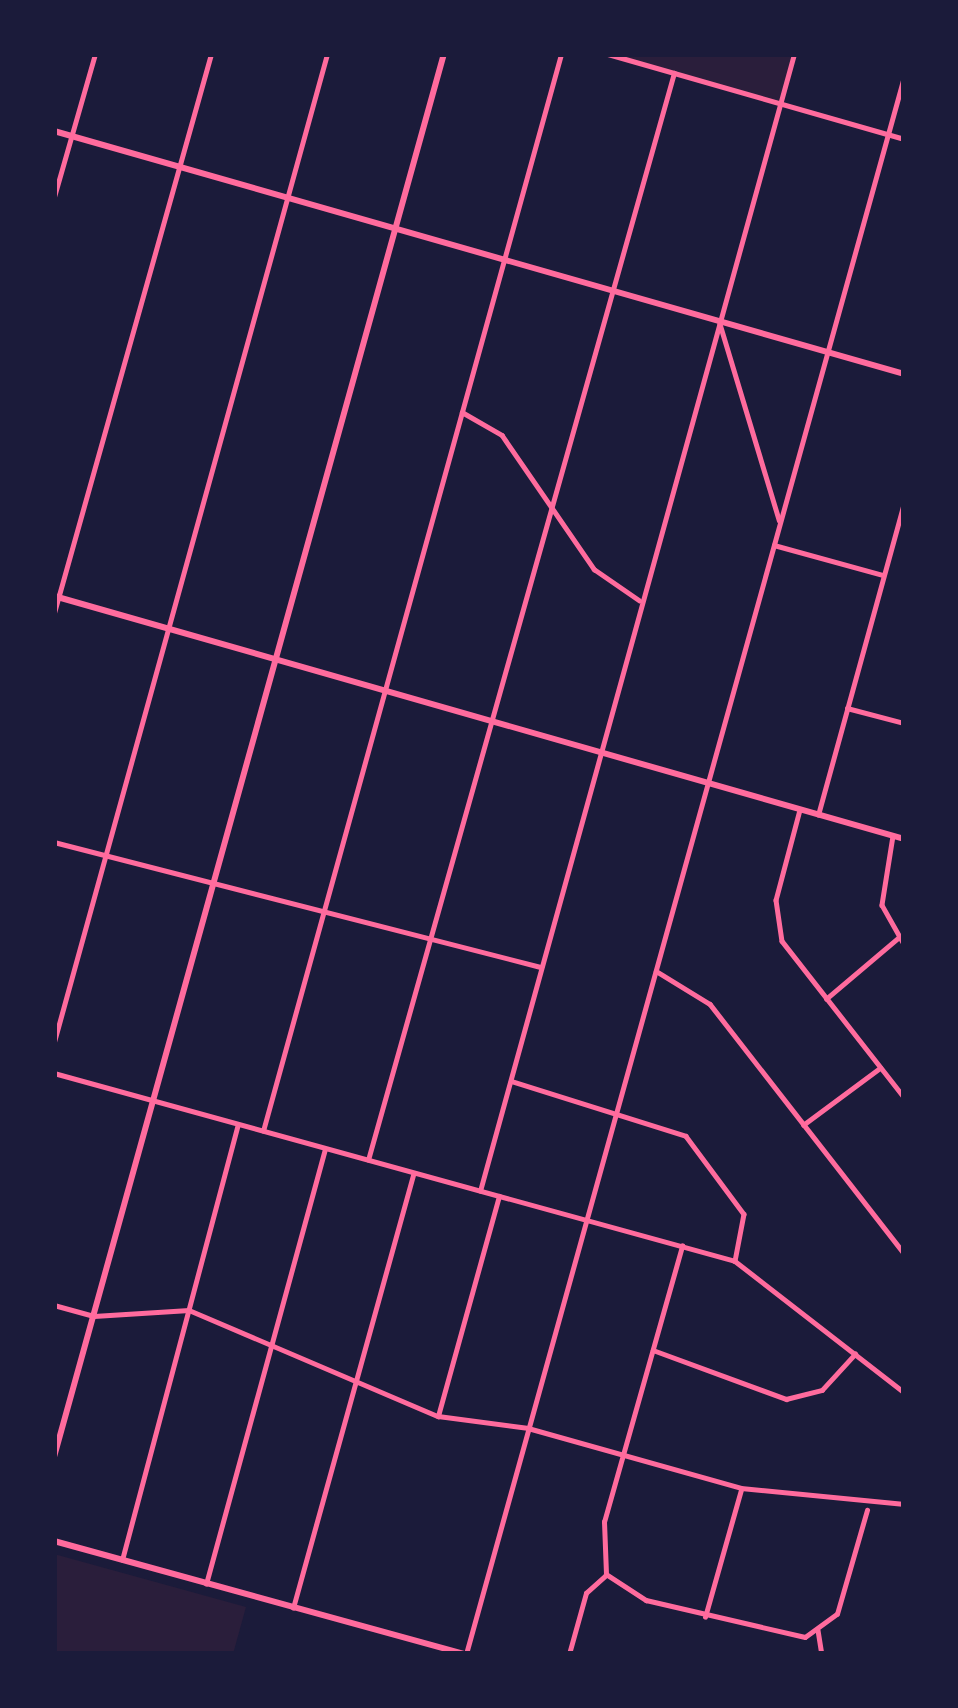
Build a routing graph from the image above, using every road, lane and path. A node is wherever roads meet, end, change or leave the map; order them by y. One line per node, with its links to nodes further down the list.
1 (95, 54): 13 (street)
2 (211, 54): 15 (street)
3 (327, 54): 17 (street)
4 (444, 54): 18 (street)
5 (562, 54): 19 (street)
6 (608, 54): 8 (street)
7 (794, 54): 10 (street)
8 (674, 73): 10 (street); 20 (street)
9 (904, 77): 12 (street)
10 (780, 104): 12 (street); 21 (street)
11 (54, 131): 13 (street)
12 (887, 134): 14 (street); 22 (street)
13 (71, 136): 15 (street); 16 (street)
14 (904, 139)
15 (179, 166): 17 (street); 30 (street)
16 (54, 197)
17 (287, 198): 18 (street); 33 (street)
18 (395, 230): 19 (street); 34 (street)
19 (505, 260): 20 (street); 24 (street)
20 (613, 292): 21 (street); 26 (street)
21 (719, 323): 22 (street); 27 (street); 31 (street)
22 (828, 354): 23 (street); 27 (street)
23 (904, 374)
24 (463, 412): 26 (street); 35 (street)
25 (904, 502): 29 (street)
26 (551, 514): 31 (street); 37 (street)
27 (779, 520): 28 (street)
28 (774, 545): 29 (street); 40 (street)
29 (883, 575): 36 (street)
30 (56, 596): 32 (street); 33 (street)
31 (640, 601): 39 (street)
32 (54, 613)
33 (167, 628): 34 (street); 46 (street)
34 (274, 659): 35 (street); 47 (street)
35 (383, 691): 37 (street); 48 (street)
36 (847, 708): 38 (street); 42 (street)
37 (491, 722): 39 (street); 49 (street)
38 (904, 723)
39 (599, 753): 40 (street); 51 (street)
40 (706, 783): 41 (street); 52 (street)
41 (800, 810): 42 (street); 53 (street)
42 (818, 815): 43 (street)
43 (893, 836): 44 (street); 50 (street)
44 (904, 839)
45 (54, 842): 46 (street)
46 (104, 857): 47 (street); 54 (street)
47 (213, 884): 48 (street); 59 (street)
48 (323, 910): 49 (street); 63 (street)
49 (431, 940): 51 (street); 65 (street)
50 (901, 941): 53 (street)
51 (541, 967): 57 (street)
52 (656, 971): 60 (street); 62 (street)
53 (826, 999): 55 (street)
54 (54, 1042)
55 (880, 1067): 58 (street); 62 (street)
56 (54, 1073): 59 (street)
57 (511, 1080): 60 (street); 67 (street)
58 (904, 1097)
59 (154, 1100): 61 (street); 75 (street)
60 (615, 1111): 69 (street); 72 (street)
61 (238, 1124): 63 (street); 74 (street)
62 (803, 1125): 71 (street)
63 (263, 1131): 64 (street)
64 (326, 1148): 65 (street); 76 (street)
65 (368, 1160): 66 (street)
66 (413, 1172): 67 (street); 79 (street)
67 (480, 1191): 68 (street)
68 (499, 1196): 69 (street); 81 (street)
69 (584, 1220): 70 (street); 82 (street)
70 (682, 1246): 72 (street); 77 (street)
71 (904, 1253)
72 (735, 1261): 78 (street)
73 (54, 1305): 75 (street)
74 (189, 1310): 75 (street); 76 (street); 89 (street)
75 (94, 1316): 84 (street)
76 (273, 1343): 79 (street); 91 (street)
77 (653, 1350): 78 (street); 83 (street)
78 (856, 1352): 80 (street)
79 (357, 1381): 81 (street); 92 (street)
80 (904, 1392)
81 (438, 1416): 82 (street)
82 (528, 1428): 83 (street); 95 (street)
83 (625, 1454): 85 (street); 90 (street)
84 (54, 1457)
85 (742, 1488): 87 (street); 93 (street)
86 (904, 1504): 87 (street)
87 (868, 1507): 94 (street)
88 (54, 1541): 89 (street)
89 (122, 1560): 91 (street)
90 (606, 1574): 93 (street); 96 (street)
91 (206, 1584): 92 (street)
92 (293, 1608): 95 (street)
93 (704, 1617): 94 (street)
94 (818, 1630): 97 (street)
95 (465, 1654)
96 (569, 1654)
97 (822, 1654)

